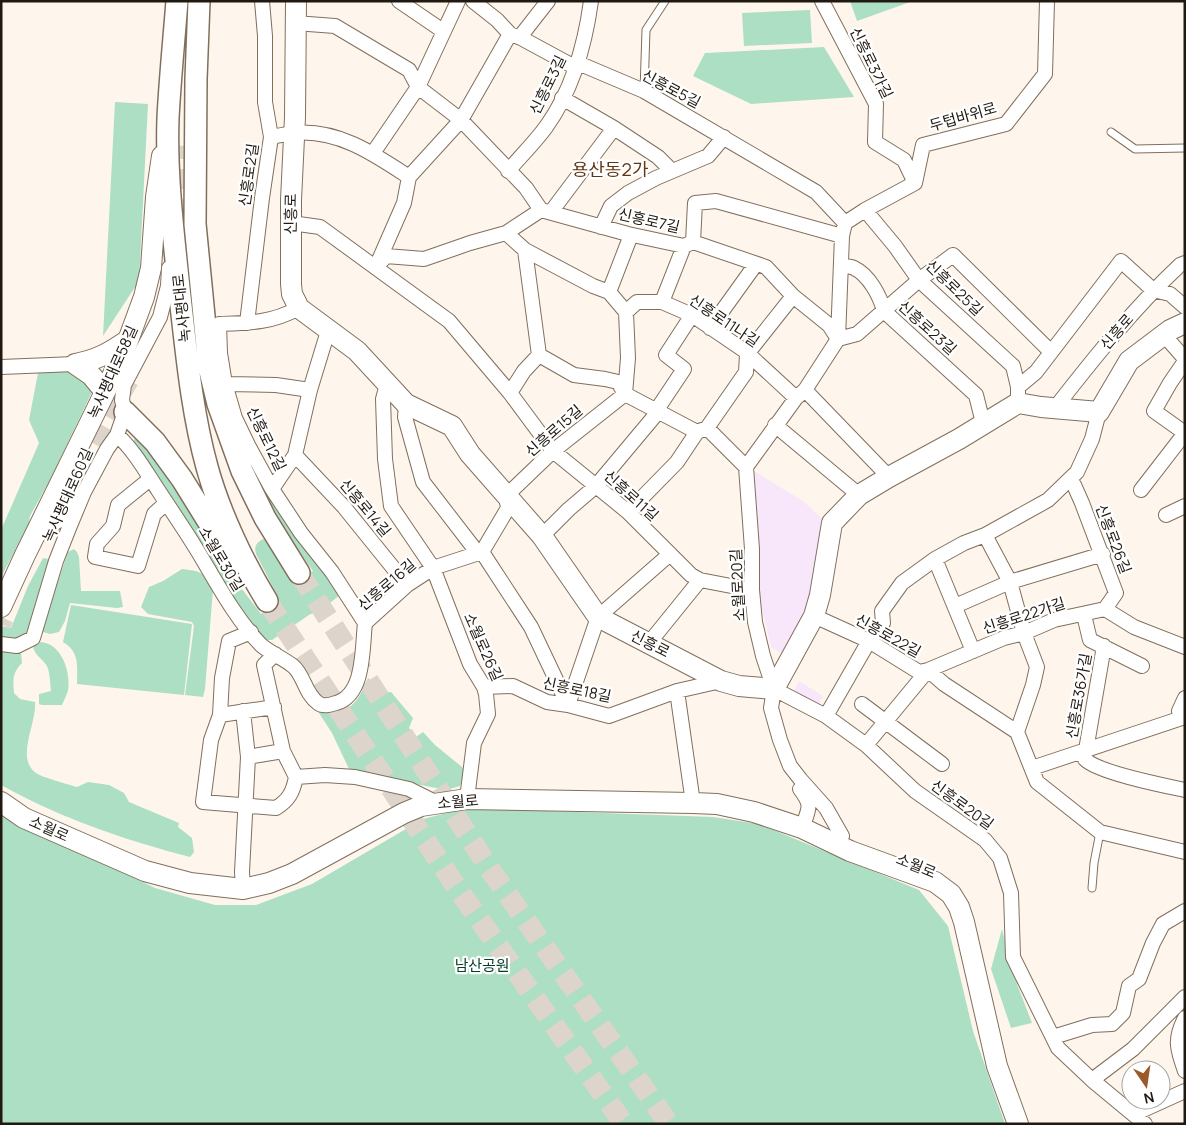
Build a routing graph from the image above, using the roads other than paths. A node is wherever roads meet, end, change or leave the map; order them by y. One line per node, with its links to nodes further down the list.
1 (177, 1): 20 (main road, 녹사평대로)
2 (197, 1): 20 (main road, 녹사평대로58길); 97 (main road, 녹사평대로)
3 (262, 1): 26 (street, 신흥로2길)
4 (296, 1): 13 (main road, 신흥로)
5 (399, 1): 14 (street)
6 (458, 1): 14 (street)
7 (548, 1): 15 (street)
8 (591, 1): 16 (street, 신흥로3길)
9 (665, 1): 18 (lane)
10 (822, 1): 32 (street, 신흥로3가길)
11 (1046, 1): 32 (street, 두텁바위로)
12 (476, 2): 15 (street, 신흥로5길)
13 (295, 23): 17 (street); 24 (main road, 신흥로)
14 (443, 31): 17 (street)
15 (516, 36): 16 (street, 신흥로5길); 21 (street)
16 (578, 63): 18 (street, 신흥로5길); 19 (street, 신흥로3길)
17 (418, 87): 21 (street); 28 (street)
18 (643, 90): 25 (street, 신흥로5길)
19 (562, 98): 22 (street); 29 (street, 신흥로3길)
20 (178, 116): 36 (main road, 녹사평대로); 63 (main road, 녹사평대로58길)
21 (461, 120): 29 (street); 31 (street)
22 (614, 128): 30 (street); 34 (street)
23 (1111, 132): 27 (lane)
24 (295, 133): 26 (street); 28 (street); 35 (main road, 신흥로)
25 (724, 136): 30 (street); 38 (street, 신흥로5길)
26 (271, 137): 57 (street, 신흥로2길)
27 (1185, 148)
28 (373, 153): 31 (street)
29 (508, 170): 34 (street)
30 (672, 171): 37 (street)
31 (409, 176): 46 (street)
32 (915, 183): 33 (street)
33 (865, 210): 38 (street); 47 (street, 신흥로25길)
34 (546, 211): 37 (street, 신흥로7길); 39 (street)
35 (291, 223): 46 (street, 신흥로11길); 52 (main road, 신흥로)
36 (172, 224): 80 (street, 녹사평대로60길); 103 (main road, 녹사평대로)
37 (601, 227): 40 (street, 신흥로7길)
38 (844, 230): 41 (street); 45 (street)
39 (506, 233): 42 (street); 46 (street)
40 (631, 235): 41 (street, 신흥로7길); 49 (street)
41 (688, 244): 44 (street, 신흥로7길); 51 (street)
42 (525, 250): 49 (street); 66 (street)
43 (1185, 263): 48 (street, 신흥로)
44 (756, 264): 50 (street, 신흥로7길); 59 (street)
45 (841, 266): 54 (street, 신흥로23길); 62 (street)
46 (376, 267): 74 (street, 신흥로11길)
47 (919, 280): 54 (street); 64 (street); 77 (street, 신흥로25길)
48 (1153, 290): 53 (street); 64 (street); 79 (street, 신흥로)
49 (609, 292): 55 (street)
50 (793, 296): 62 (street, 신흥로7길); 65 (street)
51 (662, 302): 55 (street, 신흥로11나길); 56 (street, 신흥로11나길)
52 (299, 308): 57 (street, 신흥로12길); 60 (main road, 신흥로)
53 (1185, 308)
54 (884, 311): 62 (street); 83 (street, 신흥로23길)
55 (626, 312): 75 (street)
56 (692, 315): 59 (street, 신흥로11나길); 81 (street)
57 (247, 323): 70 (street, 신흥로12길)
58 (1185, 323): 61 (main road, 신흥로)
59 (710, 328): 65 (street, 신흥로11나길)
60 (328, 331): 71 (main road, 신흥로); 72 (street)
61 (1164, 335): 67 (street); 82 (main road, 신흥로)
62 (838, 339): 76 (street)
63 (128, 340): 68 (main road); 73 (main road, 녹사평대로58길)
64 (1051, 352): 77 (street)
65 (747, 354): 76 (street, 신흥로11나길); 85 (street)
66 (539, 355): 74 (street); 75 (street)
67 (1185, 360): 86 (street)
68 (75, 364): 69 (street); 73 (main road)
69 (1, 367)
70 (225, 384): 72 (street); 97 (street, 신흥로12길)
71 (387, 384): 78 (main road, 신흥로); 112 (street)
72 (310, 390): 90 (street)
73 (105, 392): 122 (main road, 녹사평대로58길)
74 (510, 393): 89 (street, 신흥로11길)
75 (625, 394): 81 (street); 89 (street, 신흥로15길)
76 (801, 394): 84 (street); 92 (street)
77 (1018, 395): 79 (main road); 83 (main road)
78 (406, 404): 98 (main road, 신흥로); 108 (street)
79 (1055, 408): 82 (main road)
80 (125, 412): 87 (street, 녹사평대로60길); 114 (main road)
81 (657, 412): 85 (street); 95 (street)
82 (1099, 412): 94 (street)
83 (983, 423): 92 (main road)
84 (775, 425): 91 (street); 99 (street)
85 (702, 430): 91 (street); 102 (street)
86 (1185, 433): 96 (street)
87 (117, 435): 93 (street, 소월로30길); 105 (street); 131 (street, 녹사평대로60길)
88 (93, 443): 105 (main road, 녹사평대로58길)
89 (553, 451): 95 (street, 신흥로11길); 98 (street, 신흥로15길)
90 (295, 455): 97 (street); 117 (street, 신흥로14길)
91 (746, 467): 118 (street, 소월로20길)
92 (889, 477): 99 (main road)
93 (150, 479): 100 (street, 소월로30길); 100 (street)
94 (1069, 480): 106 (street); 110 (street, 신흥로26길)
95 (596, 486): 102 (street, 신흥로11길); 107 (street)
96 (1142, 490)
97 (264, 494): 103 (main road); 113 (main road, 녹사평대로); 126 (street, 신흥로12길)
98 (506, 496): 107 (main road, 신흥로); 108 (street)
99 (858, 496): 124 (main road)
100 (166, 503): 127 (street, 소월로30길)
101 (1185, 506): 104 (street)
102 (628, 512): 109 (street, 신흥로11길)
103 (224, 514): 114 (main road, 녹사평대로)
104 (1166, 515)
105 (54, 524): 122 (main road, 녹사평대로58길)
106 (984, 535): 111 (street); 116 (street)
107 (542, 536): 125 (main road, 신흥로)
108 (479, 552): 112 (street, 신흥로16길); 144 (street)
109 (670, 554): 115 (street, 신흥로11길); 125 (street)
110 (1102, 554): 116 (street); 121 (street, 신흥로26길)
111 (936, 559): 120 (street); 129 (street)
112 (433, 568): 117 (street, 신흥로16길); 139 (street, 소월로26길)
113 (299, 573)
114 (253, 578): 119 (main road, 녹사평대로)
115 (700, 580): 118 (street, 신흥로11길); 130 (street)
116 (1010, 582): 120 (street); 128 (street)
117 (407, 585): 126 (street, 신흥로16길)
118 (752, 590): 140 (street, 소월로20길)
119 (267, 601)
120 (955, 606): 134 (street)
121 (1106, 609): 123 (street, 신흥로22가길); 133 (street)
122 (2, 613)
123 (1084, 614): 128 (street, 신흥로22가길); 132 (street, 신흥로36가길)
124 (814, 616): 129 (street, 신흥로22길); 140 (main road)
125 (598, 617): 130 (main road, 신흥로); 144 (street)
126 (365, 623): 135 (street, 신흥로16길)
127 (251, 632): 135 (street, 소월로30길); 147 (street)
128 (1024, 633): 134 (street, 신흥로22가길); 151 (street)
129 (869, 642): 137 (street, 신흥로22길); 148 (street)
130 (649, 643): 138 (main road, 신흥로)
131 (1, 644)
132 (1104, 646): 136 (street, 신흥로36가길); 154 (street, 신흥로36가길)
133 (1185, 647)
134 (973, 651): 137 (street, 신흥로22가길)
135 (275, 654): 145 (street)
136 (1142, 666)
137 (928, 670): 150 (street); 151 (street, 신흥로22길)
138 (720, 681): 140 (main road, 신흥로); 141 (street, 신흥로18길)
139 (484, 687): 144 (street, 신흥로18길); 161 (street, 소월로26길)
140 (774, 689): 148 (street, 신흥로20길); 157 (street, 소월로20길)
141 (677, 692): 144 (street, 신흥로18길); 163 (street)
142 (1185, 698): 149 (street)
143 (862, 704): 150 (street)
144 (568, 705)
145 (274, 707): 146 (street); 153 (street)
146 (243, 711): 147 (street); 155 (street)
147 (220, 715): 165 (street)
148 (826, 716): 152 (street, 신흥로20길)
149 (1183, 718): 154 (street, 신흥로36가길)
150 (885, 722): 152 (street); 156 (street)
151 (1018, 732): 158 (street)
152 (866, 745): 175 (street, 신흥로20길)
153 (283, 751): 155 (street); 159 (street)
154 (1084, 751): 158 (street, 신흥로36가길); 160 (street)
155 (248, 756): 165 (street)
156 (942, 764)
157 (790, 766): 166 (street); 168 (street, 소월로20길)
158 (1032, 768): 167 (street)
159 (296, 777): 164 (street); 165 (street)
160 (1185, 790)
161 (467, 799): 163 (main road, 소월로); 164 (main road, 소월로)
162 (1, 802): 171 (main road, 소월로)
163 (693, 803): 166 (main road, 소월로)
164 (437, 804): 171 (main road, 소월로)
165 (245, 806): 171 (street)
166 (803, 824): 168 (main road, 소월로); 180 (main road, 소월로)
167 (1100, 832): 169 (street); 170 (lane)
168 (842, 836): 181 (main road, 소월로)
169 (1185, 852)
170 (1092, 888)
171 (243, 889)
172 (1185, 911): 175 (street)
173 (1185, 998): 177 (street)
174 (1185, 1018): 176 (street)
175 (1053, 1037): 177 (street, 신흥로20길)
176 (1185, 1070)
177 (1092, 1080): 179 (street, 신흥로20길)
178 (1185, 1091): 179 (street)
179 (1134, 1114): 182 (street, 신흥로20길)
180 (1018, 1124)
181 (1024, 1124)
182 (1145, 1124)

